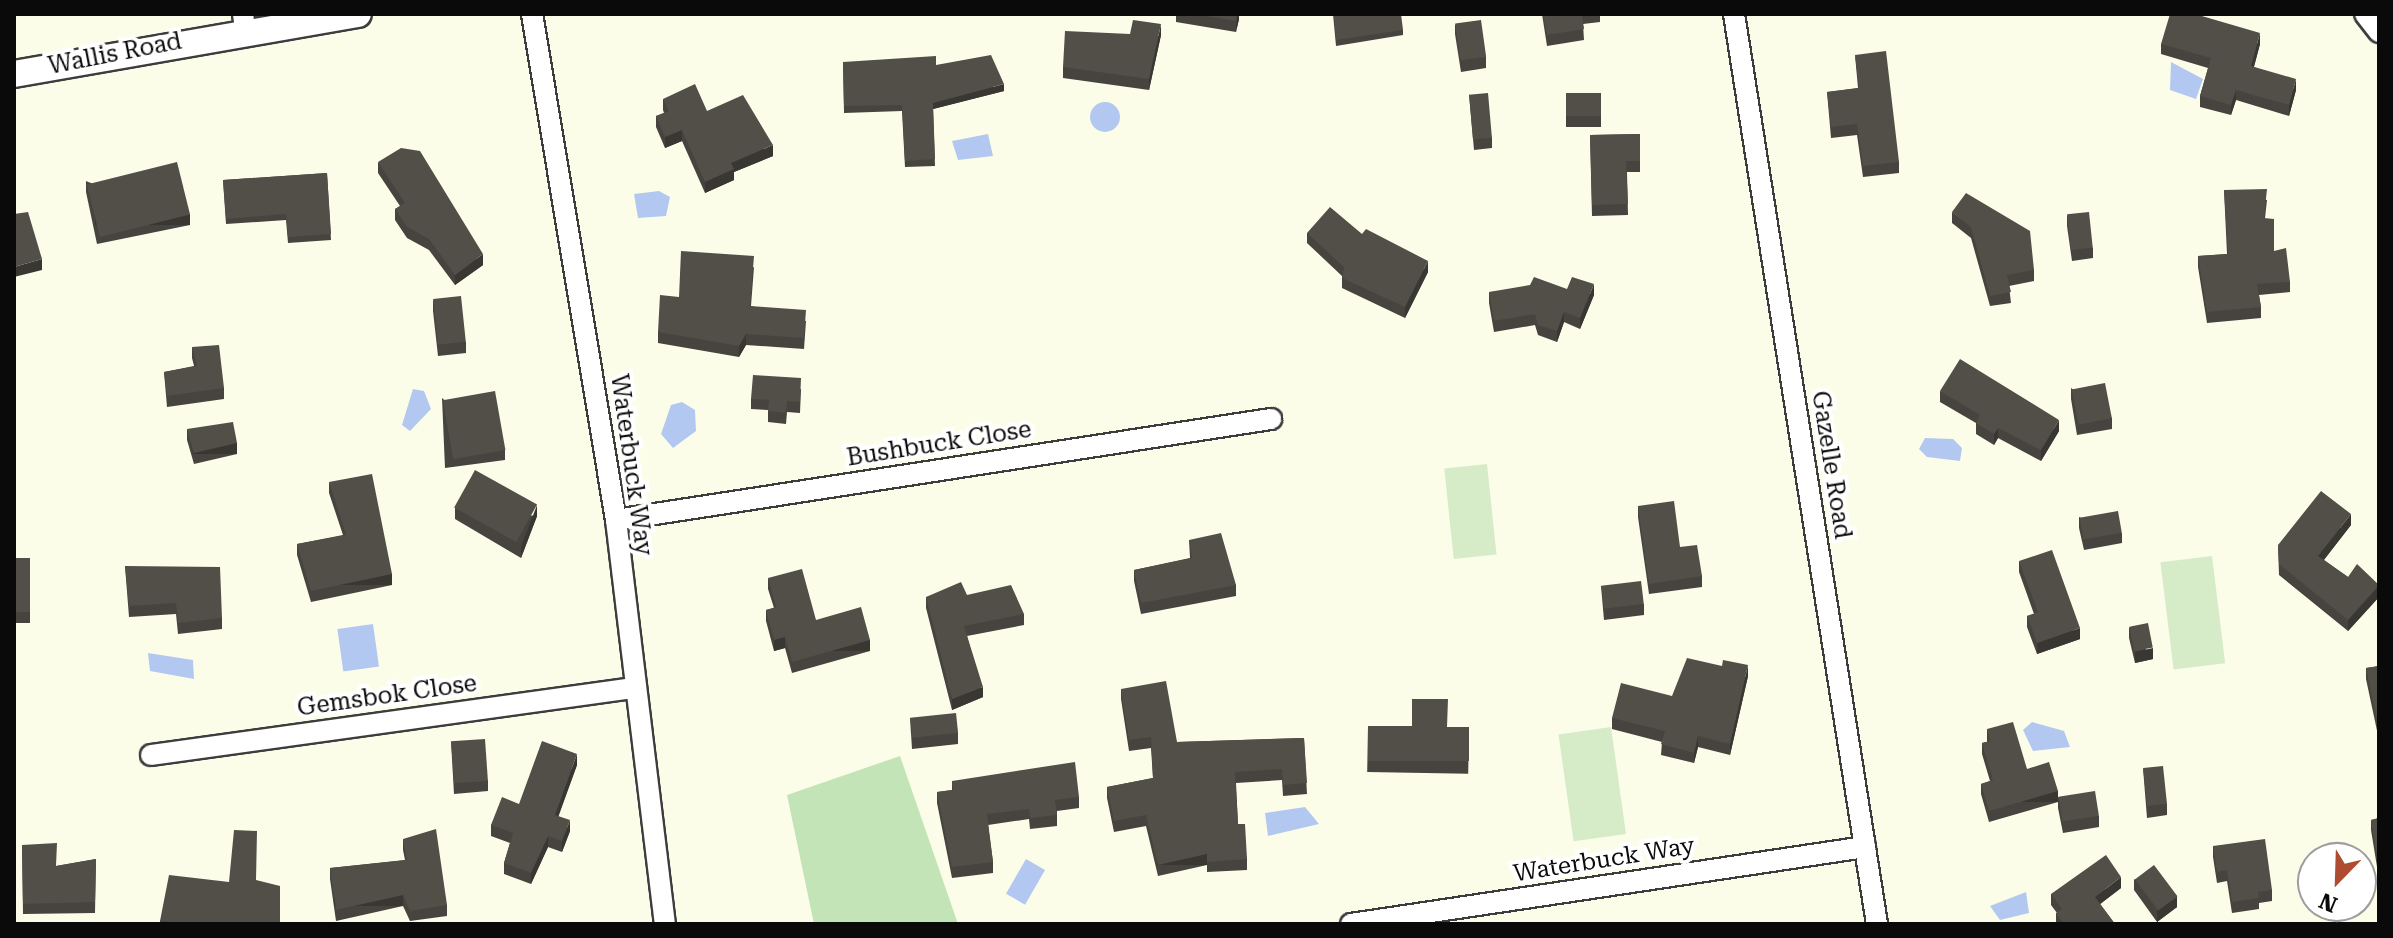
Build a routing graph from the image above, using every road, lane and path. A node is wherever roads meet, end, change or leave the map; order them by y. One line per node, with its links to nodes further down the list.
1 (358, 14): 5 (street, Wallis Road)
2 (532, 14): 9 (street, Waterbuck Way)
3 (1734, 14): 12 (street, Gazelle Road)
4 (2365, 14): 6 (street)
5 (244, 21): 7 (street, Wallis Road)
6 (2379, 32)
7 (14, 74)
8 (1271, 419): 9 (street, Bushbuck Close)
9 (616, 520): 10 (street, Waterbuck Way)
10 (631, 688): 11 (street, Gemsbok Close); 13 (street, Waterbuck Way)
11 (151, 755)
12 (1865, 847): 14 (street, Waterbuck Way); 15 (street, Gazelle Road)
13 (665, 924)
14 (1351, 924)
15 (1877, 924)

